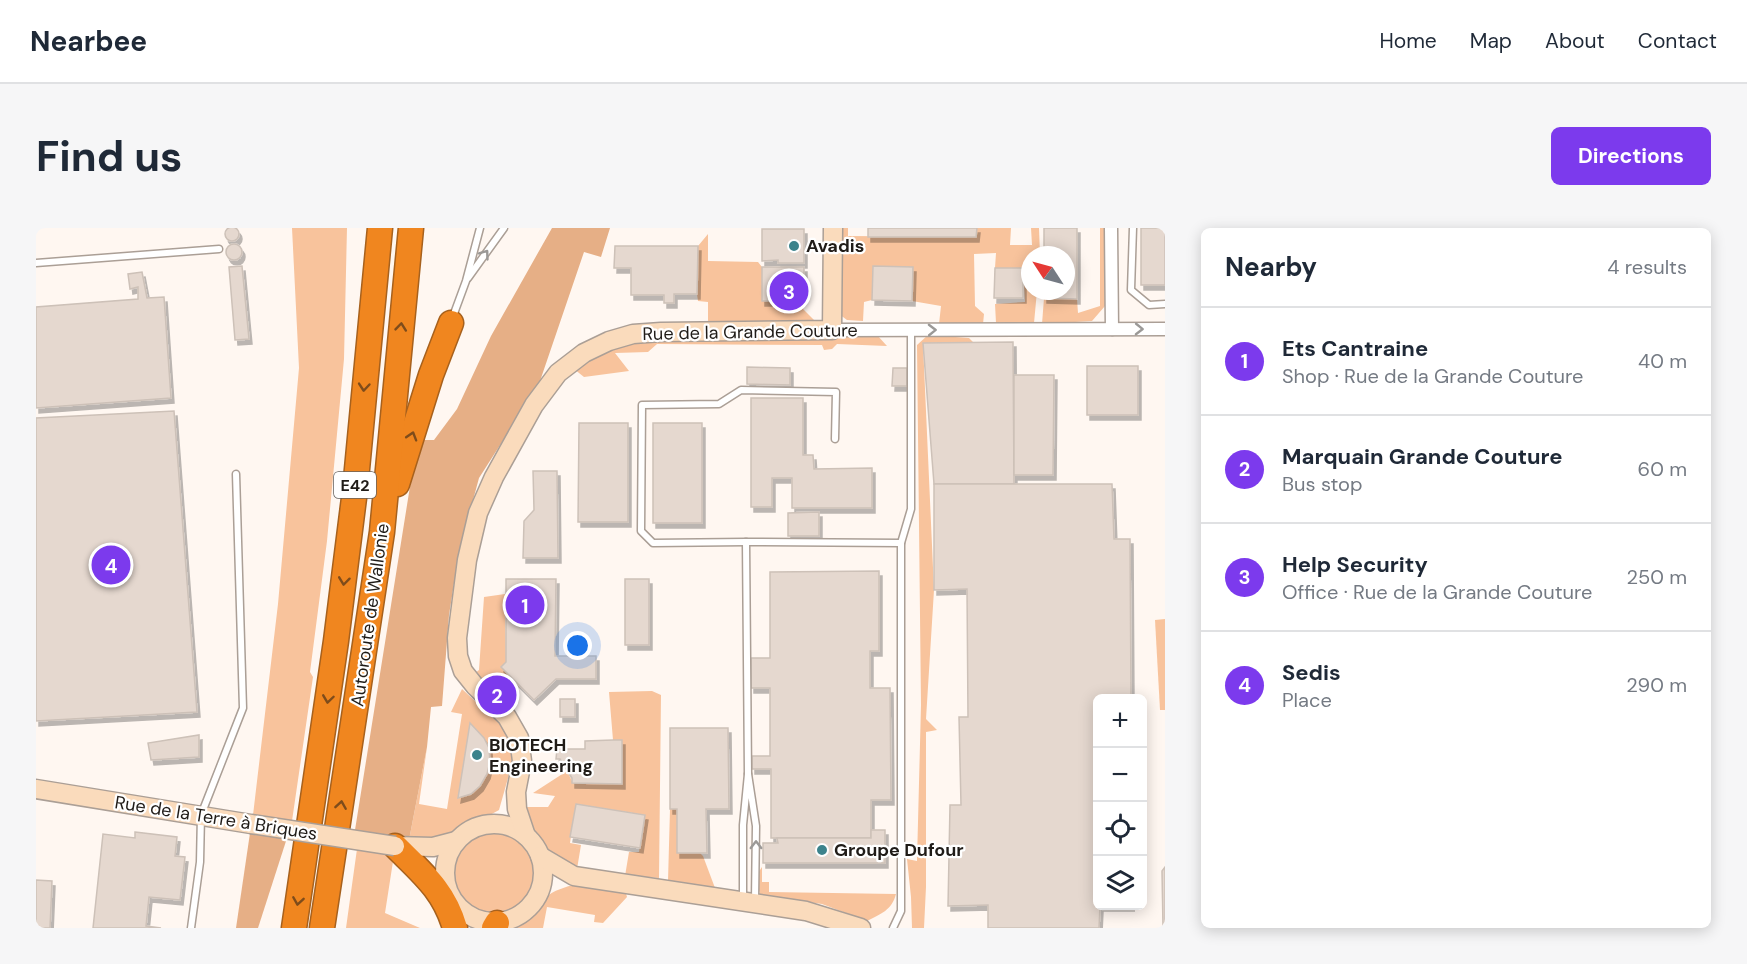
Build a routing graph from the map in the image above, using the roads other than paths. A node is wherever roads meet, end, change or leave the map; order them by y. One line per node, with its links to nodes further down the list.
1 (367, 228): 15 (highway)
2 (380, 228): 15 (highway, Autoroute de Wallonie / E42)
3 (411, 228): 21 (highway, Autoroute de Wallonie / E42, one-way to 3)
4 (480, 228): 11 (lane)
5 (504, 228): 11 (lane, one-way to 5)
6 (832, 228): 17 (main road)
7 (1111, 228): 14 (street)
8 (1133, 228): 12 (lane)
9 (219, 249): 10 (lane)
10 (36, 263)
11 (466, 281): 13 (lane)
12 (1165, 304)
13 (451, 323): 21 (highway, one-way to 13)
14 (1112, 328): 16 (street, Rue de la Grande Couture, one-way to 16); 18 (street, Rue de la Grande Couture, one-way to 14)
15 (370, 329): 41 (highway, Autoroute de Wallonie / E42, one-way to 41)
16 (1165, 329)
17 (832, 330): 18 (street, Rue de la Grande Couture); 26 (main road, Rue de la Grande Couture)
18 (912, 330): 23 (lane)
19 (835, 440): 22 (lane)
20 (236, 474): 27 (lane)
21 (382, 532): 42 (highway, Autoroute de Wallonie / E42, one-way to 21)
22 (746, 542): 23 (lane); 24 (lane)
23 (901, 543): 43 (lane)
24 (748, 774): 36 (lane); 36 (lane, one-way to 24)
25 (36, 789): 27 (main road, Rue de la Terre à Briques)
26 (516, 792): 28 (main road, Rue de la Grande Couture); 29 (main road, Rue de la Grande Couture)
27 (201, 815): 31 (main road, Rue de la Terre à Briques, bridge); 40 (lane)
28 (488, 824): 29 (main road); 30 (main road)
29 (526, 836): 32 (main road)
30 (456, 842): 31 (main road, Rue de la Terre à Briques); 34 (main road)
31 (395, 846): 34 (main road, Rue de la Terre à Briques); 37 (highway)
32 (540, 856): 33 (main road); 35 (main road)
33 (574, 876): 35 (main road); 36 (main road)
34 (446, 883): 37 (main road)
35 (539, 893): 38 (main road)
36 (749, 903): 39 (main road)
37 (460, 922): 38 (main road)
38 (496, 925)
39 (857, 927)
40 (191, 928)
41 (294, 928)
42 (322, 928)
43 (893, 928)

